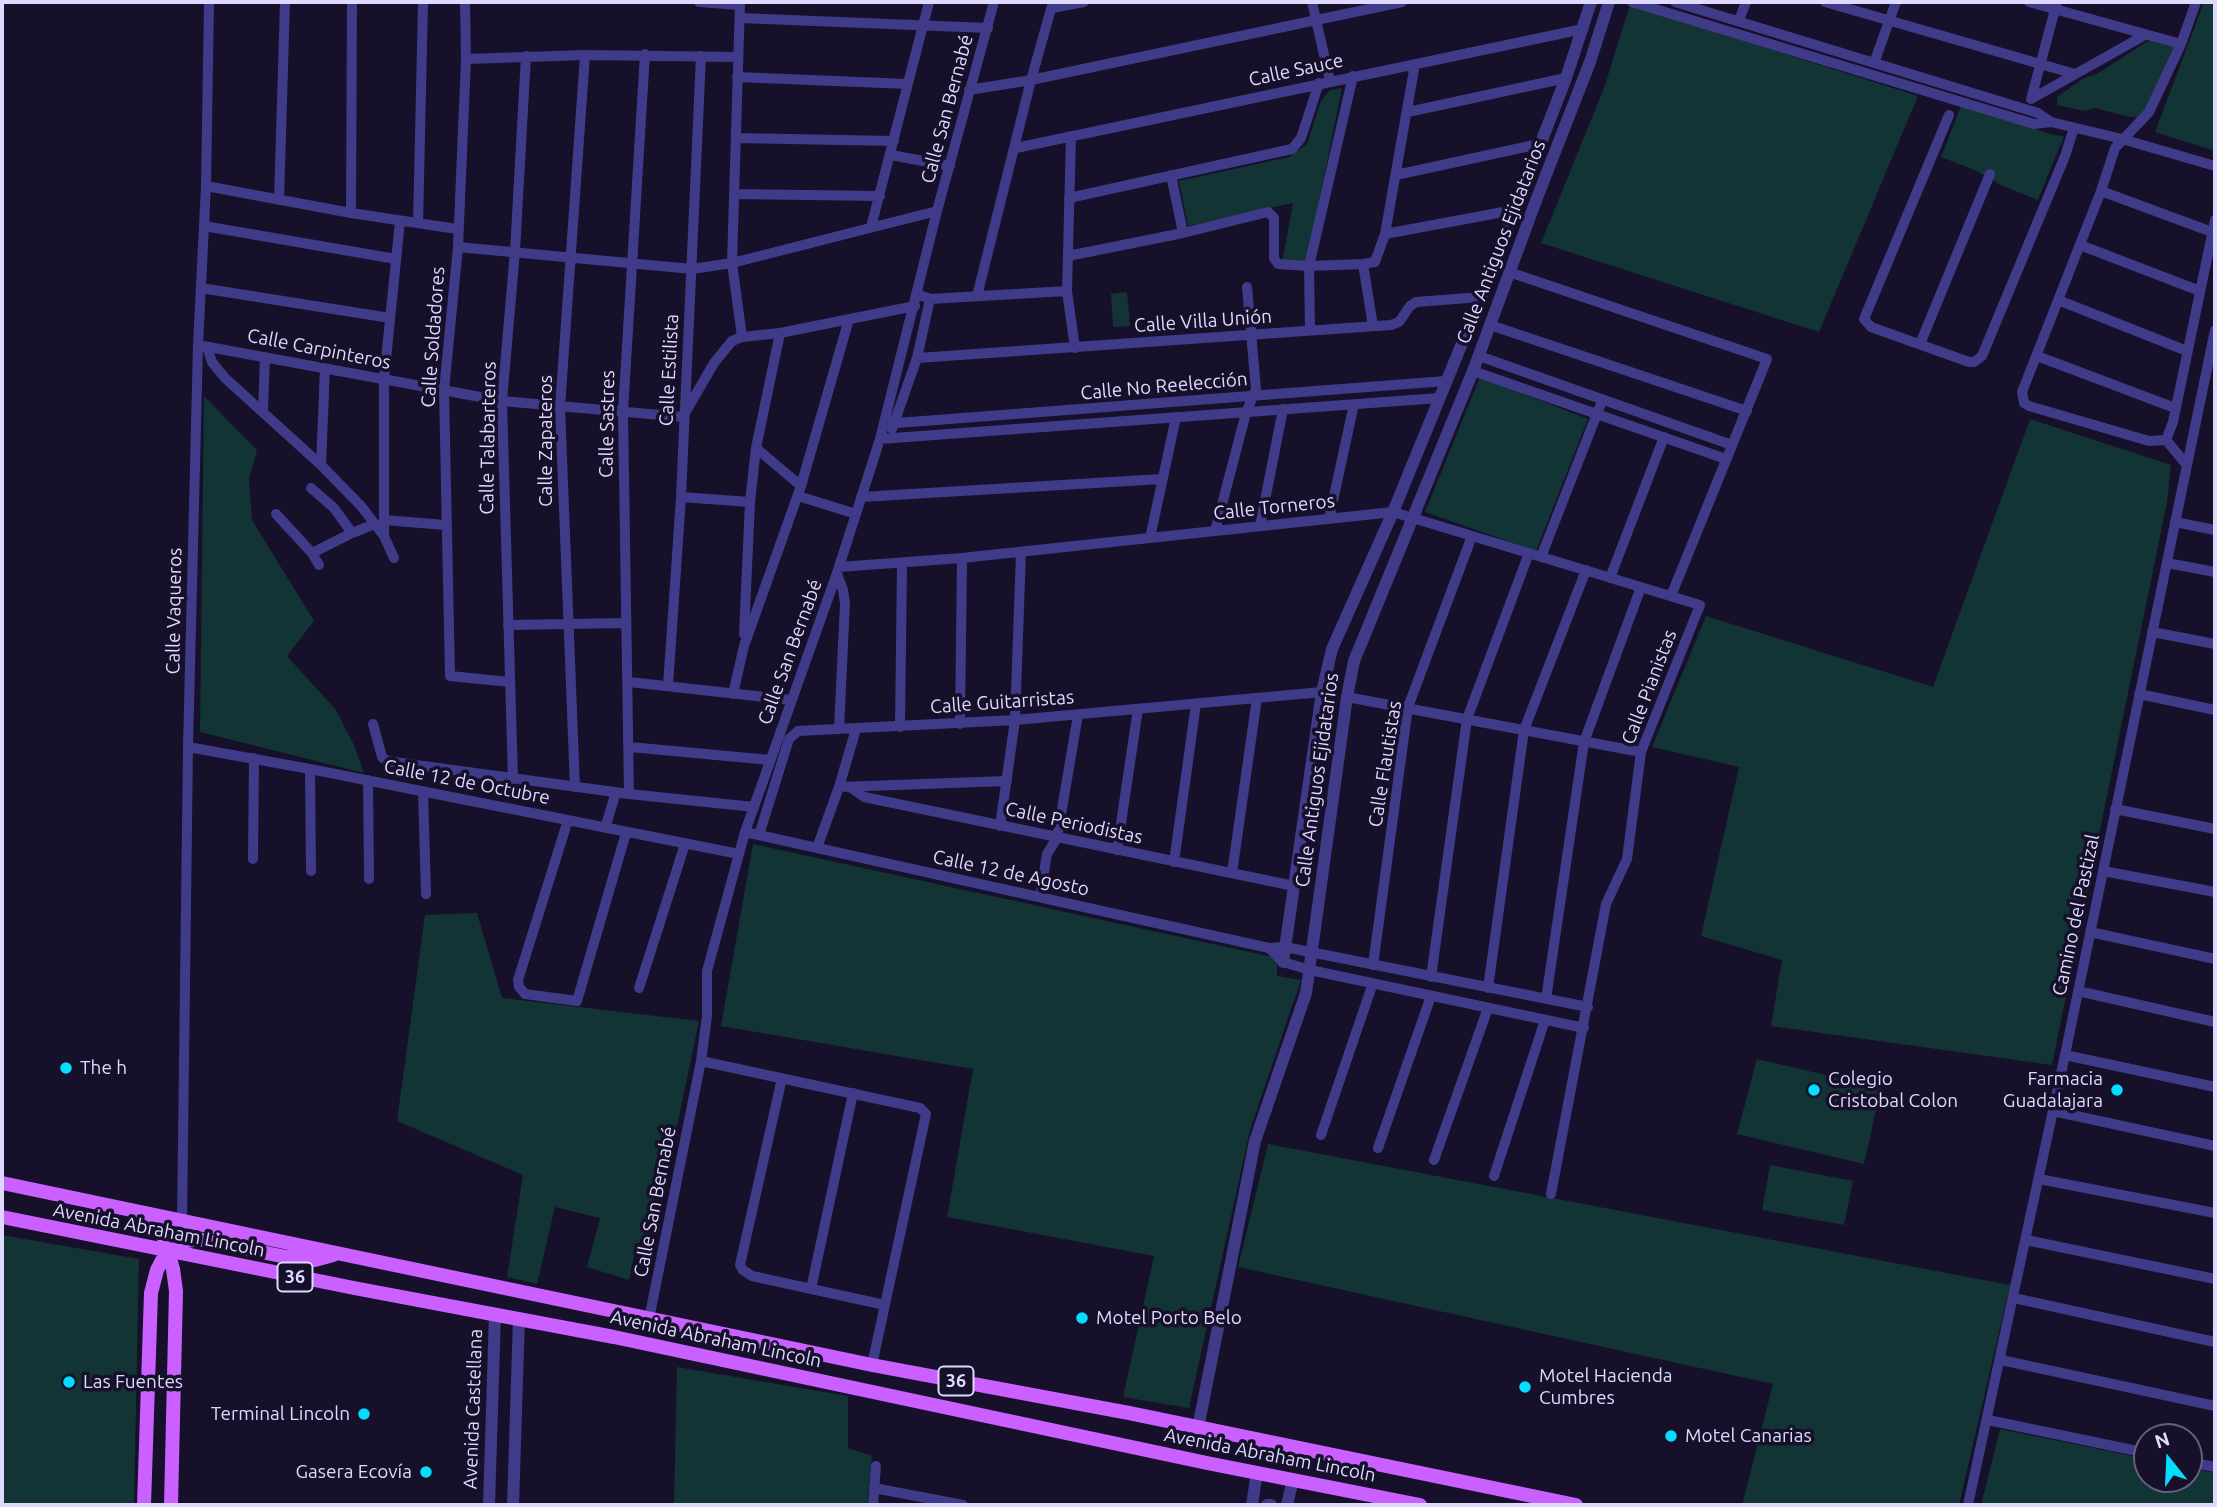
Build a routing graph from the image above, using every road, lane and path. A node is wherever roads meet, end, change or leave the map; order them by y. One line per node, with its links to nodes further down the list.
1 (209, 2): 70 (street, Calle Vaqueros)
2 (285, 2): 75 (street)
3 (352, 2): 78 (street)
4 (423, 2): 81 (street)
5 (465, 2): 38 (street, Calle Soldadores)
6 (699, 2): 21 (street)
7 (929, 2): 28 (street)
8 (994, 2): 29 (street, Calle San Bernabé)
9 (1084, 2): 22 (street)
10 (1312, 2): 26 (street)
11 (1402, 2): 26 (street)
12 (1591, 2): 30 (street, Calle Antiguos Ejidatarios)
13 (1609, 2): 99 (street, Calle Antiguos Ejidatarios)
14 (1632, 2): 55 (street)
15 (1675, 2): 25 (street)
16 (1746, 2): 25 (street)
17 (1825, 2): 27 (street)
18 (1896, 2): 27 (street)
19 (2029, 2): 23 (street)
20 (2196, 2): 32 (street)
21 (740, 4): 24 (street)
22 (1053, 5): 46 (street)
23 (2056, 6): 31 (street); 41 (street)
24 (740, 18): 28 (street); 37 (street)
25 (1740, 20): 39 (street)
26 (1316, 21): 46 (street); 47 (street)
27 (1889, 22): 39 (street); 41 (street)
28 (923, 24): 29 (street); 49 (street)
29 (988, 28): 50 (street, Calle San Bernabé)
30 (1583, 29): 40 (street, Calle Sauce); 45 (street, Calle Antiguos Ejidatarios)
31 (2145, 35): 32 (street); 42 (street)
32 (2181, 44): 60 (street)
33 (645, 54): 34 (street); 36 (street); 94 (street, Calle Sastres)
34 (585, 55): 35 (street); 93 (street, Calle Zapateros)
35 (526, 56): 38 (street); 90 (street, Calle Talabarteros)
36 (701, 56): 37 (street); 98 (street, Calle Estilista)
37 (737, 57): 44 (street)
38 (466, 59): 84 (street, Calle Soldadores)
39 (1874, 63): 52 (street)
40 (1415, 64): 43 (street, Calle Sauce); 53 (street)
41 (2040, 65): 42 (street); 51 (street)
42 (2075, 74): 51 (street)
43 (1353, 76): 47 (street, Calle Sauce); 97 (street)
44 (737, 77): 49 (street); 59 (street)
45 (1566, 78): 53 (street); 62 (street, Calle Antiguos Ejidatarios)
46 (1031, 80): 50 (street); 63 (street)
47 (1330, 80): 48 (street, Calle Sauce)
48 (1319, 83): 58 (street, Calle Sauce); 68 (street)
49 (908, 84): 61 (street)
50 (969, 90): 65 (street, Calle San Bernabé)
51 (2031, 99): 52 (street)
52 (2028, 110): 55 (street); 56 (street)
53 (1408, 111): 69 (street)
54 (1949, 115): 119 (street)
55 (2025, 122): 56 (street)
56 (2051, 122): 57 (street)
57 (2074, 128): 60 (street); 119 (street)
58 (1071, 136): 63 (street, Calle Sauce); 74 (street)
59 (736, 138): 61 (street); 72 (street)
60 (2122, 139): 66 (street); 71 (street)
61 (894, 141): 64 (street)
62 (1539, 144): 69 (street); 76 (street, Calle Antiguos Ejidatarios)
63 (1016, 148): 105 (street)
64 (891, 155): 65 (street); 73 (street)
65 (950, 166): 77 (street, Calle San Bernabé)
66 (2215, 166)
67 (1990, 174): 119 (street)
68 (1171, 175): 74 (street); 86 (street)
69 (1396, 175): 87 (street)
70 (206, 186): 75 (street); 82 (street, Calle Vaqueros)
71 (2101, 191): 85 (street); 88 (street)
72 (734, 194): 73 (street); 95 (street)
73 (880, 196): 83 (street)
74 (1069, 198): 91 (street)
75 (279, 200): 78 (street)
76 (1514, 210): 87 (street); 106 (street, Calle Antiguos Ejidatarios)
77 (937, 211): 83 (street); 104 (street, Calle San Bernabé)
78 (351, 213): 80 (street)
79 (2215, 220): 85 (street)
80 (400, 221): 81 (street); 92 (street)
81 (418, 223): 84 (street)
82 (204, 226): 92 (street); 101 (street, Calle Vaqueros)
83 (871, 227): 95 (street)
84 (457, 229): 89 (street, Calle Soldadores)
85 (2213, 232): 102 (street)
86 (1183, 233): 91 (street); 97 (street)
87 (1385, 234): 96 (street)
88 (2080, 245): 102 (street); 108 (street)
89 (458, 247): 90 (street); 131 (street, Calle Soldadores)
90 (515, 251): 93 (street); 134 (street, Calle Talabarteros)
91 (1068, 256): 103 (street)
92 (396, 258): 110 (street)
93 (572, 258): 94 (street); 137 (street, Calle Zapateros)
94 (632, 263): 98 (street); 141 (street, Calle Sastres)
95 (732, 263): 98 (street); 118 (street)
96 (1363, 264): 97 (street); 113 (street)
97 (1309, 266): 114 (street)
98 (692, 269): 145 (street, Calle Estilista)
99 (1509, 272): 112 (street, Calle Antiguos Ejidatarios); 142 (street)
100 (1247, 287): 117 (street)
101 (201, 288): 110 (street); 120 (street, Calle Vaqueros)
102 (2200, 290): 122 (street)
103 (1067, 291): 105 (street); 121 (street)
104 (917, 294): 107 (street); 109 (street, Calle San Bernabé)
105 (977, 296): 107 (street)
106 (1481, 297): 113 (street, Calle Villa Unión); 130 (street, Calle Antiguos Ejidatarios)
107 (930, 299): 126 (street, Calle San Bernabé)
108 (2058, 300): 122 (street); 124 (street)
109 (915, 306): 111 (street); 147 (street, Calle San Bernabé)
110 (390, 318): 129 (street)
111 (849, 319): 116 (street); 158 (street)
112 (1490, 325): 123 (street, Calle Antiguos Ejidatarios); 142 (street)
113 (1373, 326): 114 (street, Calle Villa Unión)
114 (1310, 330): 117 (street, Calle Villa Unión)
115 (2215, 330): 154 (street, Camino del Pastizal)
116 (780, 332): 118 (street); 152 (street)
117 (1251, 335): 121 (street, Calle Villa Unión); 132 (street)
118 (741, 337): 145 (street)
119 (1920, 344)
120 (202, 346): 125 (street, Calle Carpinteros); 140 (street); 221 (street, Calle Vaqueros)
121 (1075, 348): 126 (street, Calle Villa Unión)
122 (2187, 351): 138 (street)
123 (1479, 356): 128 (street, Calle Antiguos Ejidatarios); 135 (street)
124 (2037, 356): 138 (street); 150 (street)
125 (265, 357): 127 (street, Calle Carpinteros); 140 (street)
126 (916, 358): 147 (street, Calle San Bernabé)
127 (325, 368): 129 (street, Calle Carpinteros); 155 (street)
128 (1474, 371): 144 (street); 165 (street, Calle Antiguos Ejidatarios)
129 (384, 379): 131 (street, Calle Carpinteros); 167 (street)
130 (1446, 381): 132 (street, Calle No Reelección); 133 (street, Calle Antiguos Ejidatarios)
131 (444, 390): 134 (street, Calle Carpinteros); 169 (street, Calle Soldadores)
132 (1254, 396): 143 (street); 147 (street, Calle No Reelección)
133 (1439, 398): 136 (street, Calle No Reelección); 162 (street, Calle Antiguos Ejidatarios)
134 (502, 401): 137 (street, Calle Carpinteros); 193 (street, Calle Talabarteros)
135 (1602, 401): 144 (street); 151 (street)
136 (1354, 404): 139 (street, Calle No Reelección); 166 (street)
137 (560, 407): 141 (street, Calle Carpinteros); 194 (street, Calle Zapateros)
138 (2175, 408): 150 (street)
139 (1283, 409): 143 (street, Calle No Reelección); 170 (street)
140 (263, 411): 155 (street)
141 (623, 411): 145 (street, Calle Carpinteros); 192 (street, Calle Sastres)
142 (1746, 411): 151 (street)
143 (1246, 413): 146 (street, Calle No Reelección); 172 (street)
144 (1597, 414): 149 (street); 179 (street)
145 (683, 417): 159 (street, Calle Estilista)
146 (1176, 417): 148 (street, Calle No Reelección); 156 (street)
147 (889, 424): 148 (street, Calle San Bernabé)
148 (884, 438): 160 (street, Calle San Bernabé)
149 (1664, 438): 153 (street); 188 (street)
150 (2166, 440): 154 (street)
151 (1732, 445): 153 (street)
152 (755, 448): 158 (street); 161 (street)
153 (1726, 459): 190 (street)
154 (2186, 464): 168 (street, Camino del Pastizal)
155 (321, 465): 167 (street)
156 (1162, 479): 160 (street); 175 (street)
157 (311, 488): 173 (street)
158 (800, 491): 164 (street); 197 (street)
159 (681, 497): 161 (street); 200 (street, Calle Estilista)
160 (861, 497): 164 (street, Calle San Bernabé)
161 (750, 502): 197 (street)
162 (1393, 512): 165 (street, Calle Torneros); 166 (street, Calle Torneros); 201 (street, Calle Antiguos Ejidatarios)
163 (276, 514): 177 (street)
164 (856, 514): 185 (street, Calle San Bernabé)
165 (1412, 517): 174 (street, Calle Torneros); 204 (street, Calle Antiguos Ejidatarios)
166 (1329, 519): 170 (street, Calle Torneros)
167 (380, 522): 169 (street); 173 (street); 180 (street)
168 (2175, 522): 171 (street); 182 (street, Camino del Pastizal)
169 (445, 525): 198 (street, Calle Soldadores)
170 (1260, 526): 172 (street, Calle Torneros)
171 (2215, 530)
172 (1215, 531): 175 (street, Calle Torneros)
173 (352, 533): 177 (street)
174 (1472, 536): 178 (street, Calle Torneros); 208 (street, Calle Flautistas)
175 (1150, 538): 176 (street, Calle Torneros)
176 (1021, 552): 181 (street, Calle Torneros); 213 (street)
177 (312, 553): 184 (street)
178 (1529, 553): 179 (street, Calle Torneros); 212 (street)
179 (1541, 557): 186 (street, Calle Torneros)
180 (394, 558)
181 (962, 558): 183 (street, Calle Torneros); 215 (street)
182 (2167, 563): 187 (street); 195 (street, Camino del Pastizal)
183 (902, 564): 185 (street, Calle Torneros); 216 (street)
184 (319, 565)
185 (838, 570): 206 (street, Calle San Bernabé); 217 (street)
186 (1586, 570): 188 (street, Calle Torneros); 219 (street)
187 (2215, 572)
188 (1610, 578): 189 (street, Calle Torneros)
189 (1642, 587): 190 (street, Calle Torneros); 220 (street)
190 (1671, 596): 191 (street, Calle Torneros)
191 (1700, 605): 223 (street, Calle Pianistas)
192 (625, 623): 194 (street); 199 (street, Calle Sastres)
193 (508, 625): 194 (street); 198 (street, Calle Talabarteros)
194 (568, 625): 230 (street, Calle Zapateros)
195 (2152, 632): 196 (street); 203 (street, Camino del Pastizal)
196 (2215, 644)
197 (744, 646): 202 (street)
198 (510, 682): 227 (street, Calle Talabarteros)
199 (629, 682): 200 (street); 222 (street, Calle Sastres)
200 (668, 686): 202 (street)
201 (1322, 692): 205 (street, Calle Guitarristas); 255 (street, Calle Antiguos Ejidatarios)
202 (733, 694): 206 (street)
203 (2139, 695): 210 (street); 236 (street, Camino del Pastizal)
204 (1347, 697): 208 (street); 262 (street, Calle Antiguos Ejidatarios)
205 (1257, 698): 207 (street, Calle Guitarristas); 253 (street)
206 (792, 700): 225 (street, Calle San Bernabé)
207 (1196, 704): 209 (street, Calle Guitarristas); 250 (street)
208 (1408, 707): 212 (street); 265 (street, Calle Flautistas)
209 (1138, 709): 211 (street, Calle Guitarristas); 247 (street)
210 (2215, 710)
211 (1078, 715): 213 (street, Calle Guitarristas); 244 (street)
212 (1467, 719): 219 (street); 267 (street)
213 (1016, 720): 215 (street, Calle Guitarristas); 229 (street)
214 (373, 724): 227 (street)
215 (960, 724): 216 (street, Calle Guitarristas)
216 (900, 727): 218 (street, Calle Guitarristas)
217 (839, 729): 218 (street, Calle Guitarristas); 243 (street, Calle Guitarristas)
218 (856, 729): 231 (street)
219 (1524, 730): 220 (street); 270 (street)
220 (1584, 742): 223 (street); 273 (street)
221 (188, 747): 224 (street, Calle 12 de Octubre); 296 (street, Calle Vaqueros)
222 (629, 747): 225 (street); 234 (street, Calle Sastres)
223 (1641, 752): 274 (street, Calle Pianistas)
224 (254, 758): 226 (street, Calle 12 de Octubre); 249 (street)
225 (770, 760): 235 (street, Calle San Bernabé)
226 (310, 769): 228 (street, Calle 12 de Octubre); 251 (street)
227 (513, 779): 230 (street)
228 (368, 780): 232 (street, Calle 12 de Octubre); 254 (street)
229 (1007, 781): 231 (street); 238 (street)
230 (575, 787): 233 (street)
231 (845, 787): 238 (street, Calle Periodistas); 246 (street)
232 (423, 791): 237 (street, Calle 12 de Octubre); 257 (street)
233 (616, 792): 234 (street); 239 (street)
234 (629, 794): 235 (street)
235 (754, 807): 241 (street, Calle San Bernabé)
236 (2115, 809): 240 (street); 252 (street, Camino del Pastizal)
237 (568, 820): 239 (street, Calle 12 de Octubre); 242 (street)
238 (1000, 826): 244 (street, Calle Periodistas)
239 (605, 828): 242 (street, Calle 12 de Octubre)
240 (2215, 829)
241 (745, 832): 243 (street, Calle 12 de Agosto); 248 (street, Calle San Bernabé)
242 (626, 833): 245 (street, Calle 12 de Octubre)
243 (760, 835): 246 (street, Calle 12 de Agosto)
244 (1057, 838): 247 (street, Calle Periodistas); 258 (street)
245 (685, 844): 248 (street, Calle 12 de Octubre); 269 (street)
246 (817, 848): 258 (street, Calle 12 de Agosto)
247 (1117, 850): 250 (street, Calle Periodistas)
248 (739, 854): 280 (street, Calle San Bernabé)
249 (253, 859)
250 (1174, 862): 253 (street, Calle Periodistas)
251 (311, 871)
252 (2103, 871): 256 (street); 259 (street, Camino del Pastizal)
253 (1232, 873): 255 (street, Calle Periodistas)
254 (369, 879)
255 (1294, 886): 260 (street, Calle Antiguos Ejidatarios)
256 (2215, 892)
257 (426, 894)
258 (1040, 896): 261 (street, Calle 12 de Agosto)
259 (2090, 932): 263 (street); 271 (street, Camino del Pastizal)
260 (1285, 947): 261 (street, Calle 12 de Agosto); 262 (street, Calle 12 de Agosto); 264 (street, Calle Antiguos Ejidatarios)
261 (1269, 948): 264 (street)
262 (1312, 953): 265 (street, Calle 12 de Agosto); 266 (street, Calle Antiguos Ejidatarios)
263 (2215, 959)
264 (1283, 962): 266 (street)
265 (1373, 965): 267 (street, Calle 12 de Agosto)
266 (1310, 970): 268 (street); 314 (street, Calle Antiguos Ejidatarios)
267 (1431, 976): 270 (street, Calle 12 de Agosto)
268 (1373, 984): 272 (street); 285 (street)
269 (639, 988)
270 (1488, 988): 273 (street, Calle 12 de Agosto)
271 (2078, 991): 277 (street); 279 (street, Camino del Pastizal)
272 (1431, 996): 275 (street); 287 (street)
273 (1546, 999): 274 (street, Calle 12 de Agosto)
274 (1588, 1007): 278 (street, Calle Pianistas)
275 (1488, 1008): 276 (street); 288 (street)
276 (1545, 1020): 278 (street); 289 (street)
277 (2215, 1022)
278 (1584, 1028): 292 (street, Calle Pianistas)
279 (2065, 1055): 282 (street); 284 (street, Camino del Pastizal)
280 (701, 1061): 281 (street); 307 (street, Calle San Bernabé)
281 (782, 1078): 283 (street); 301 (street)
282 (2215, 1087)
283 (853, 1093): 301 (street); 304 (street)
284 (2053, 1111): 286 (street); 290 (street, Camino del Pastizal)
285 (1321, 1135)
286 (2215, 1146)
287 (1378, 1148)
288 (1434, 1160)
289 (1494, 1175)
290 (2039, 1179): 293 (street); 297 (street, Camino del Pastizal)
291 (2, 1183): 294 (main road, 36)
292 (1551, 1194)
293 (2215, 1213)
294 (143, 1214): 296 (main road, 36); 298 (main road)
295 (2, 1217): 298 (main road, Avenida Abraham Lincoln / 36)
296 (182, 1221): 299 (main road, 36)
297 (2026, 1240): 300 (street); 303 (street, Camino del Pastizal)
298 (167, 1251): 299 (main road); 305 (main road, Avenida Abraham Lincoln / 36); 320 (main road); 321 (main road)
299 (337, 1254): 302 (main road, 36)
300 (2215, 1279)
301 (811, 1289): 304 (street)
302 (549, 1298): 307 (main road, 36); 308 (main road)
303 (2014, 1298): 309 (street); 310 (street, Camino del Pastizal)
304 (885, 1305): 311 (street)
305 (495, 1314): 306 (main road, Avenida Abraham Lincoln / 36); 322 (street, Avenida Castellana)
306 (519, 1318): 308 (main road, Avenida Abraham Lincoln / 36); 323 (street)
307 (649, 1319): 311 (main road, 36)
308 (545, 1323): 317 (main road, Avenida Abraham Lincoln / 36)
309 (2215, 1342)
310 (2001, 1360): 312 (street); 313 (street, Camino del Pastizal)
311 (872, 1365): 314 (main road, 36)
312 (2215, 1406)
313 (1988, 1420): 315 (street); 330 (street, Camino del Pastizal)
314 (1198, 1428): 329 (main road, 36)
315 (2133, 1450)
316 (876, 1466): 319 (street)
317 (1257, 1472): 318 (main road, Avenida Abraham Lincoln / 36); 326 (street)
318 (1293, 1479): 327 (street); 328 (main road, Avenida Abraham Lincoln / 36)
319 (874, 1488): 324 (street); 325 (street)
320 (144, 1505)
321 (171, 1505)
322 (489, 1505)
323 (513, 1505)
324 (873, 1505)
325 (963, 1505)
326 (1252, 1505)
327 (1287, 1505)
328 (1420, 1505)
329 (1576, 1505)
330 (1968, 1505)

